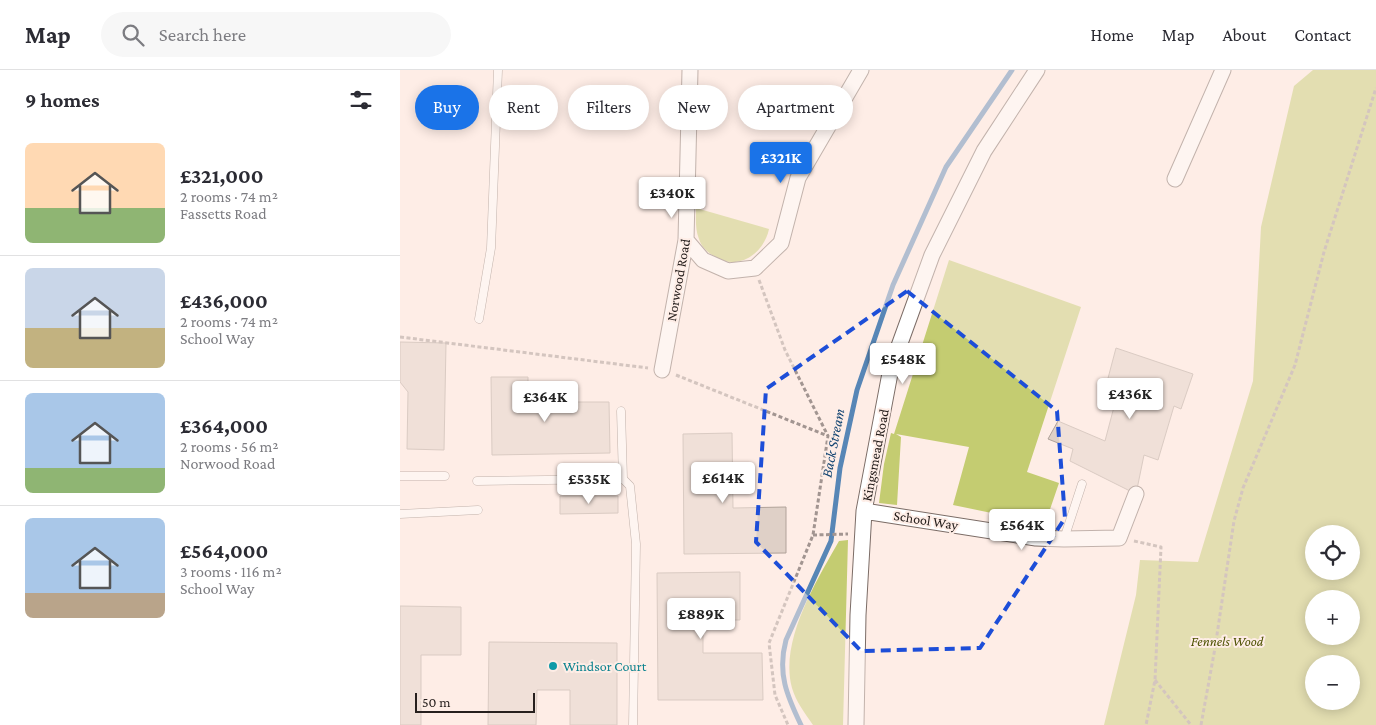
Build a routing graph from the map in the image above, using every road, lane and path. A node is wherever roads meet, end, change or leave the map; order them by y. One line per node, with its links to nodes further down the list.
1 (498, 70): 10 (lane)
2 (690, 70): 8 (street, Norwood Road)
3 (861, 70): 9 (street)
4 (1038, 70): 22 (street, Kingsmead Road)
5 (1223, 70): 7 (street)
6 (1376, 88): 34 (path)
7 (1175, 179)
8 (686, 240): 9 (street); 12 (street, Norwood Road)
9 (755, 268): 14 (path)
10 (479, 320)
11 (400, 337): 12 (path)
12 (662, 370): 14 (path)
13 (620, 411): 17 (lane)
14 (828, 436): 25 (path)
15 (400, 476): 16 (lane)
16 (445, 476)
17 (623, 479): 18 (lane); 29 (lane)
18 (477, 481)
19 (1082, 484): 27 (lane)
20 (1136, 494): 26 (street)
21 (478, 510): 23 (lane)
22 (864, 511): 24 (street, Kingsmead Road); 27 (street, School Way)
23 (400, 514)
24 (863, 533): 25 (path); 31 (street, Kingsmead Road)
25 (813, 535): 30 (path)
26 (1119, 538): 27 (street, School Way); 28 (path)
27 (1064, 539)
28 (1155, 680): 32 (path); 33 (path)
29 (633, 725)
30 (788, 725)
31 (856, 725)
32 (1146, 725)
33 (1190, 725)
34 (1201, 725)

